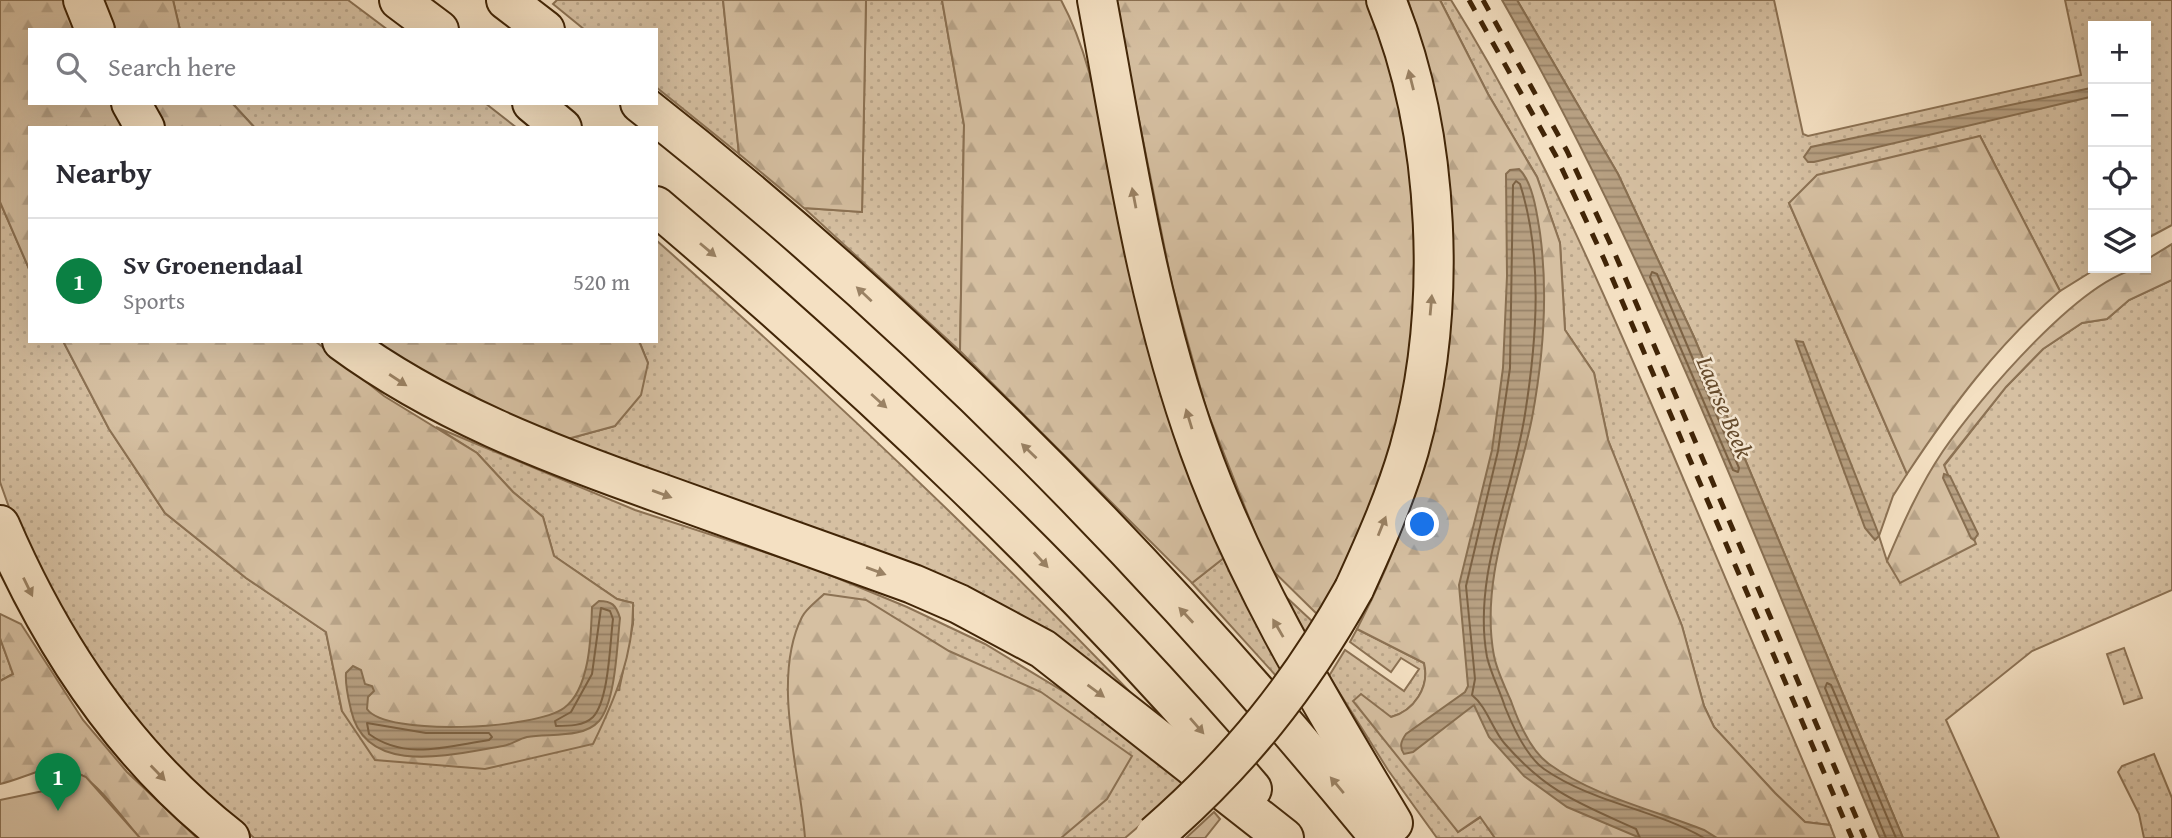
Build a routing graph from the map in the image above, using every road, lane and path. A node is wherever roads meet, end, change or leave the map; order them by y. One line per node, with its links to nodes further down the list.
1 (83, 0): 6 (highway)
2 (399, 0): 7 (highway)
3 (506, 0): 8 (highway)
4 (1097, 0): 22 (highway, one-way to 4)
5 (1386, 0): 17 (highway, one-way to 5, bridge)
6 (94, 28)
7 (436, 28)
8 (542, 28)
9 (132, 105): 12 (highway)
10 (534, 105): 13 (highway)
11 (642, 105): 21 (highway, one-way to 11)
12 (144, 126)
13 (560, 126)
14 (658, 208): 20 (highway, one-way to 20)
15 (345, 343): 19 (highway, one-way to 19)
16 (0, 525): 18 (highway, one-way to 18)
17 (1154, 837)
18 (230, 838)
19 (1284, 838)
20 (1293, 838)
21 (1380, 838)
22 (1402, 838)

